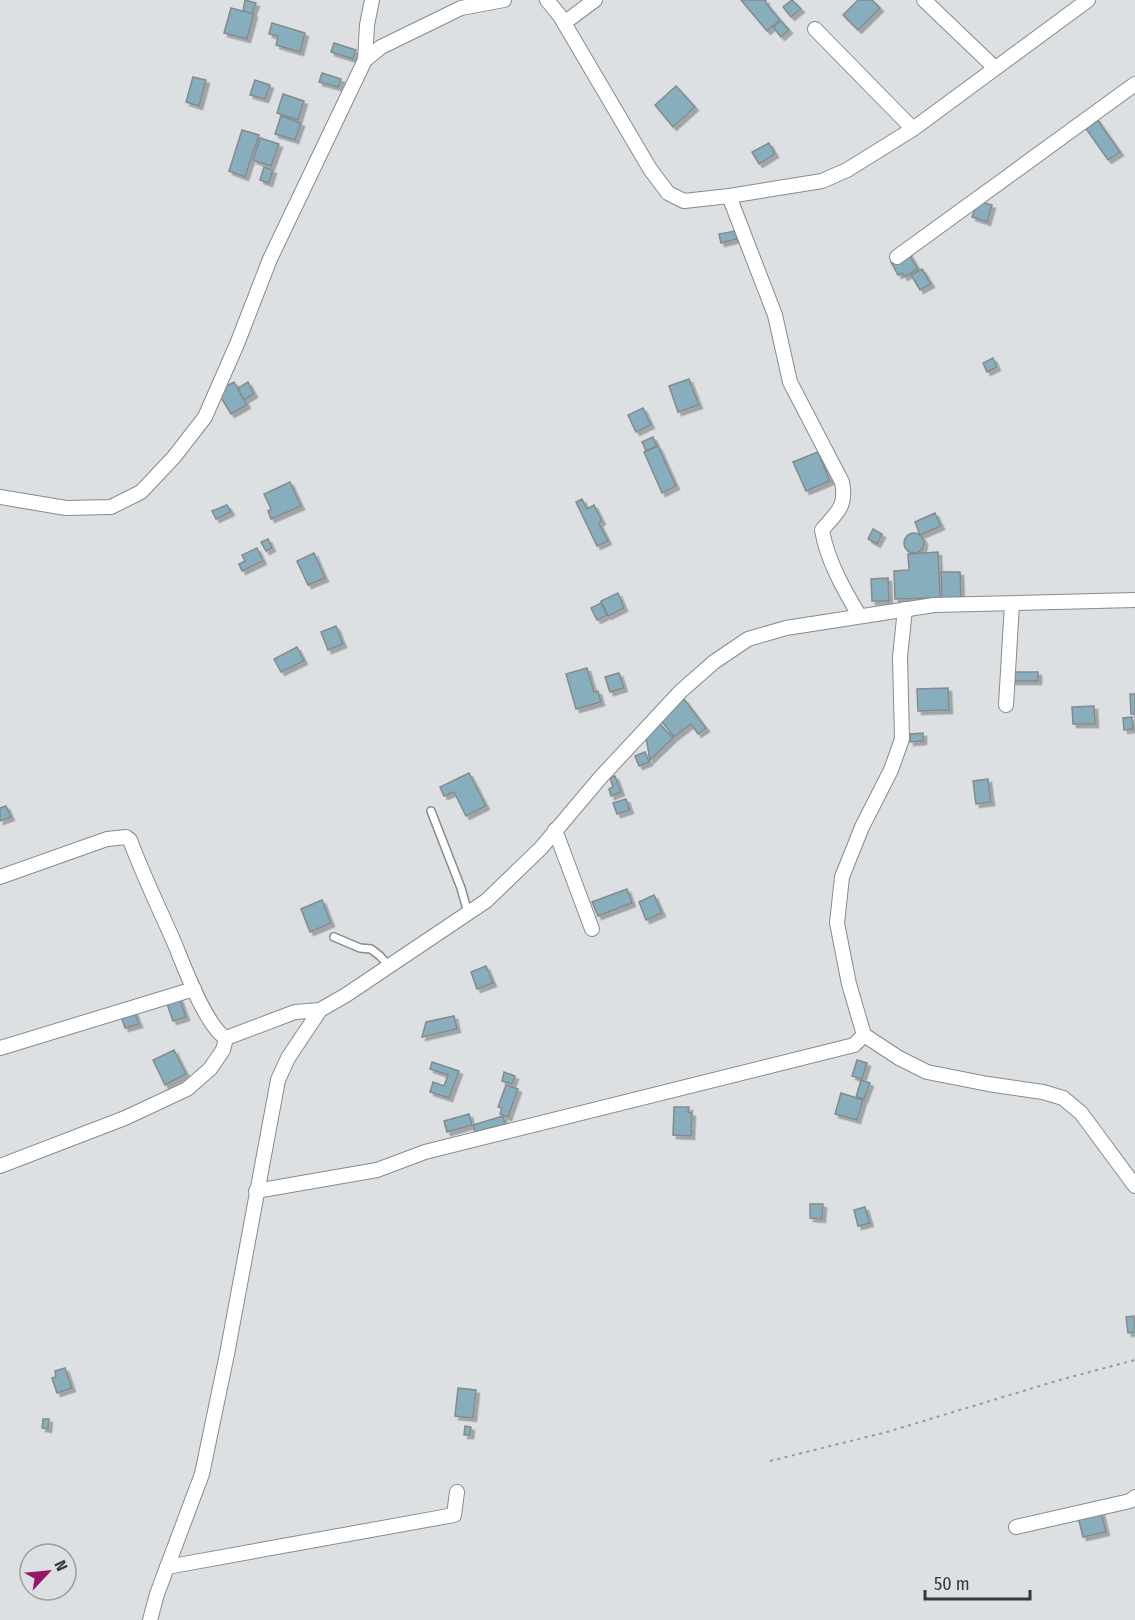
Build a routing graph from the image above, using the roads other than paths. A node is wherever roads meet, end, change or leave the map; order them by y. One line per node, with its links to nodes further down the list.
1 (372, 0): 9 (street)
2 (504, 0): 9 (street)
3 (547, 0): 7 (street)
4 (595, 0): 7 (street)
5 (924, 0): 10 (street)
6 (1089, 0): 10 (street)
7 (564, 23): 13 (street)
8 (815, 29): 12 (street)
9 (365, 60): 15 (street)
10 (995, 68): 12 (street)
11 (1135, 84): 14 (street)
12 (914, 129): 13 (street)
13 (729, 196): 19 (street)
14 (897, 257)
15 (0, 496)
16 (1135, 600): 17 (street)
17 (1012, 604): 18 (street); 20 (street)
18 (905, 609): 19 (street); 30 (street)
19 (859, 615): 22 (street)
20 (1006, 705)
21 (431, 811): 24 (lane)
22 (555, 830): 24 (street); 25 (street)
23 (0, 877): 28 (street)
24 (468, 913): 27 (street)
25 (592, 929)
26 (334, 937): 27 (lane)
27 (389, 966): 29 (street)
28 (194, 988): 31 (street); 32 (street)
29 (320, 1010): 31 (street); 35 (street)
30 (864, 1035): 34 (street); 35 (street)
31 (226, 1038): 33 (street)
32 (0, 1048)
33 (0, 1166)
34 (1135, 1186)
35 (256, 1191): 39 (street)
36 (457, 1492): 39 (street)
37 (1135, 1497): 38 (street)
38 (1016, 1527)
39 (167, 1567): 40 (street)
40 (150, 1620)

